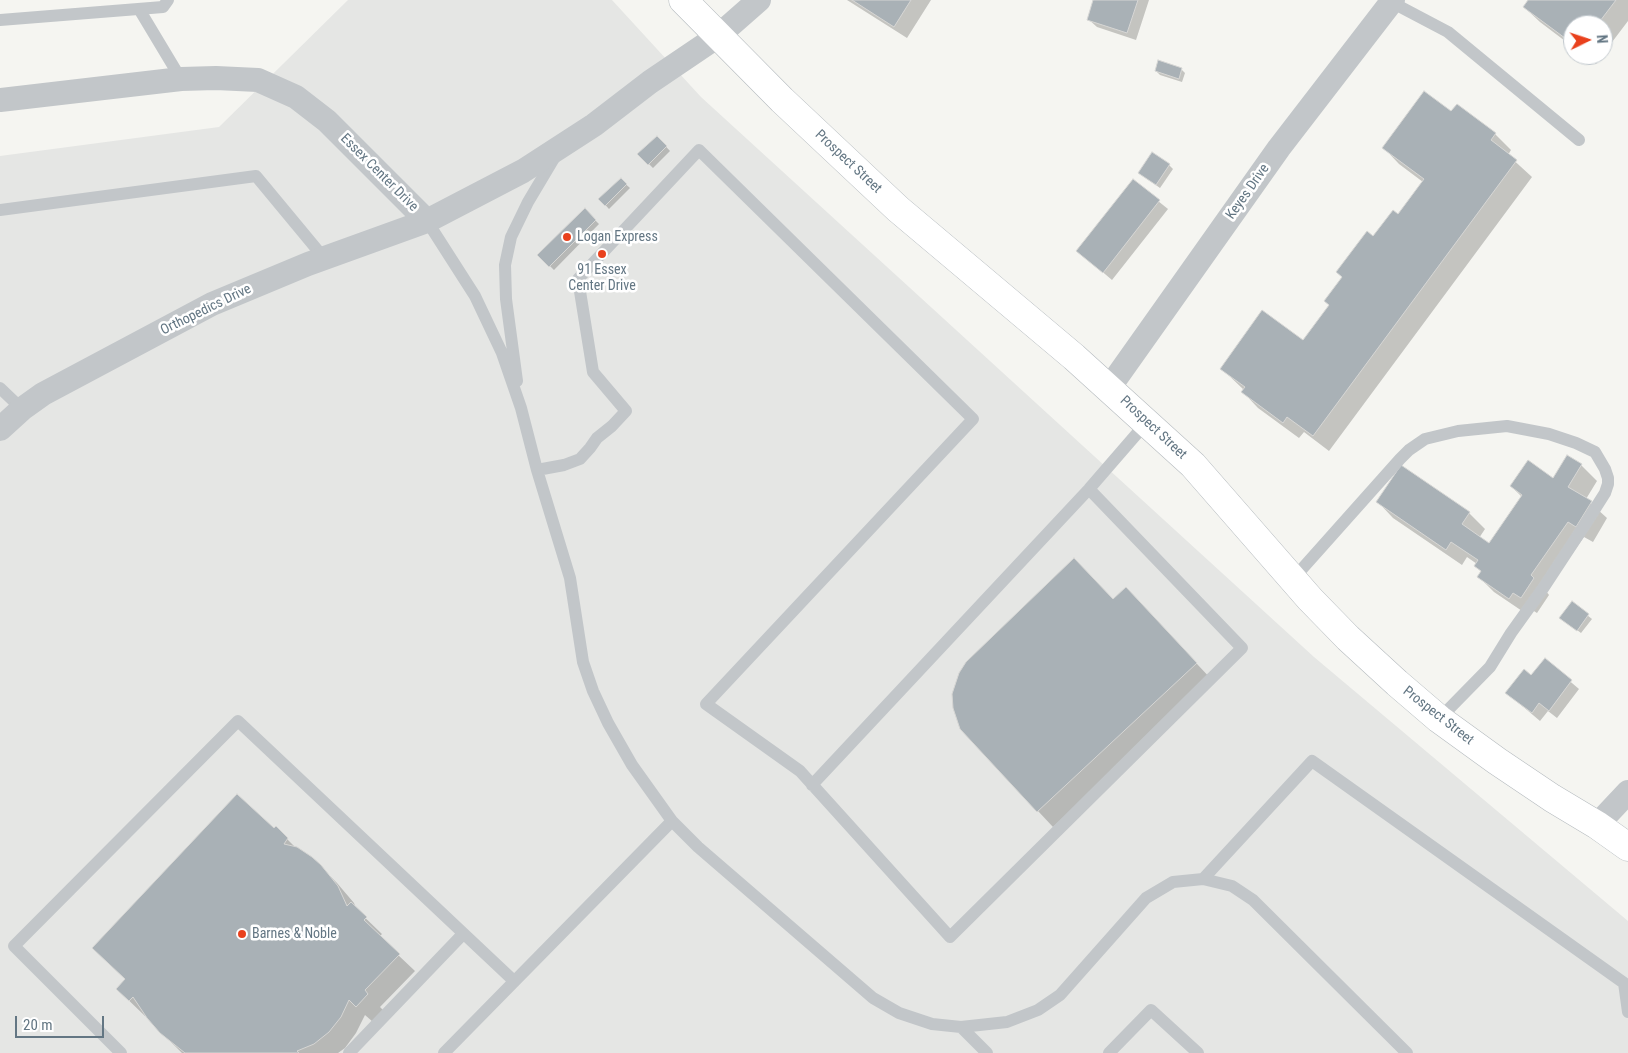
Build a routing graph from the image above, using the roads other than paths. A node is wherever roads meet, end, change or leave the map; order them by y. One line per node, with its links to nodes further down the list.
1 (168, 0): 5 (lane)
2 (683, 0): 7 (street, Prospect Street)
3 (758, 0): 7 (street, Essex Center Drive)
4 (1391, 1): 10 (lane); 16 (street, Keyes Drive)
5 (140, 9): 6 (lane); 8 (lane)
6 (0, 20)
7 (718, 36): 11 (street, Essex Center Drive); 16 (street, Prospect Street)
8 (181, 79): 9 (street, Essex Center Drive); 13 (street, Essex Center Drive)
9 (0, 100)
10 (1579, 140)
11 (562, 146): 13 (street, Essex Center Drive); 17 (lane)
12 (0, 210): 14 (lane)
13 (427, 221): 14 (street, Orthopedics Drive); 17 (lane)
14 (324, 258): 18 (street, Orthopedics Drive)
15 (0, 388): 18 (lane)
16 (1109, 388): 19 (street, Prospect Street)
17 (521, 408): 21 (lane)
18 (22, 409): 20 (street, Orthopedics Drive)
19 (1147, 422): 22 (lane); 23 (street, Prospect Street)
20 (0, 429)
21 (537, 470): 25 (lane); 27 (lane)
22 (1089, 489): 25 (lane); 25 (lane)
23 (1292, 579): 24 (street, Prospect Street); 24 (lane)
24 (1439, 718): 28 (street, Prospect Street)
25 (812, 785)
26 (1628, 792): 28 (street)
27 (672, 821): 32 (lane); 34 (lane)
28 (1597, 825): 29 (street, Prospect Street)
29 (1628, 847)
30 (1203, 879): 33 (lane); 34 (lane); 41 (lane)
31 (463, 934): 32 (lane); 35 (lane); 36 (lane)
32 (514, 982): 37 (lane)
33 (1628, 1012)
34 (961, 1027): 38 (lane)
35 (121, 1053)
36 (349, 1053)
37 (444, 1053)
38 (987, 1053)
39 (1109, 1053): 40 (lane)
40 (1198, 1053)
41 (1407, 1053)

